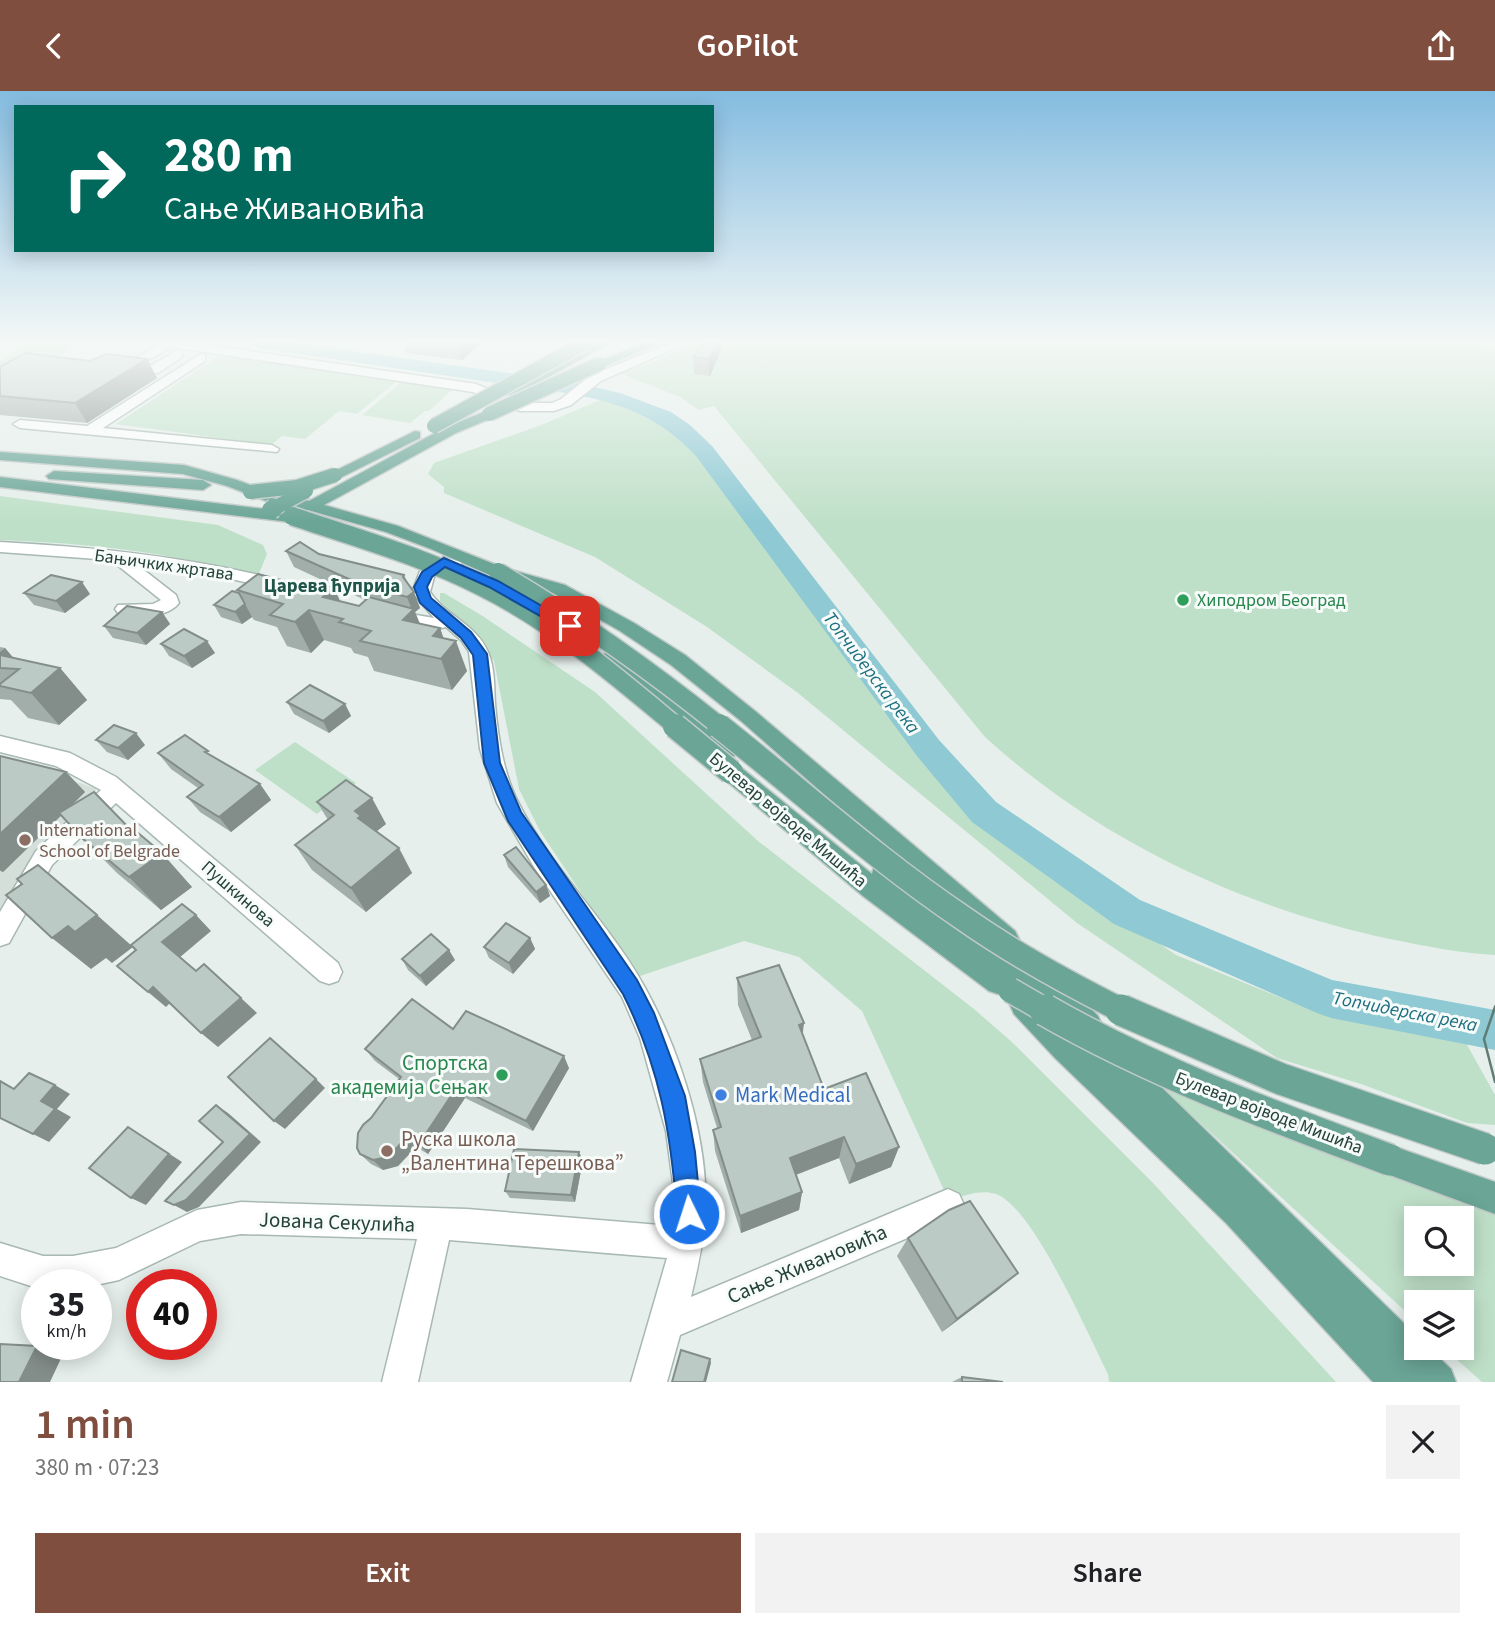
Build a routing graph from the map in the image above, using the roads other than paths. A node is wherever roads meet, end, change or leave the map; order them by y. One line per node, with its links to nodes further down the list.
1 (131, 403): 11 (street)
2 (475, 403): 9 (main road, bridge)
3 (490, 403): 7 (main road)
4 (515, 403): 10 (main road, bridge)
5 (516, 403): 6 (street)
6 (561, 403)
7 (475, 411): 9 (main road, bridge); 10 (main road)
8 (20, 424): 11 (street)
9 (434, 426): 16 (main road)
10 (451, 430): 15 (main road)
11 (89, 431): 12 (street)
12 (272, 449)
13 (0, 456): 22 (main road)
14 (0, 469): 17 (main road, Булевар војводе Мишића)
15 (373, 474): 20 (main road); 23 (main road)
16 (335, 475): 19 (main road, bridge); 21 (main road, bridge)
17 (76, 478): 19 (main road, Булевар војводе Мишића); 21 (main road, Булевар војводе Мишића, bridge)
18 (0, 482): 22 (main road)
19 (250, 492): 21 (main road, Булевар војводе Мишића, bridge)
20 (311, 506): 21 (main road); 23 (main road, Булевар војводе Мишића)
21 (291, 508): 36 (main road, Булевар војводе Мишића, bridge)
22 (327, 520): 26 (main road)
23 (383, 526): 27 (main road, Булевар војводе Мишића)
24 (0, 547): 25 (street, Бањичких жртава)
25 (116, 557): 28 (street, Бањичких жртава); 29 (street)
26 (452, 566): 31 (street); 37 (main road)
27 (498, 572): 37 (main road, bridge); 38 (main road, Булевар војводе Мишића, bridge)
28 (300, 591)
29 (124, 609)
30 (376, 613): 31 (street)
31 (447, 621): 42 (street)
32 (0, 744): 33 (street, Пушкинова)
33 (116, 789): 34 (street); 35 (street, Пушкинова)
34 (0, 935)
35 (328, 972)
36 (1010, 990): 39 (main road, Булевар војводе Мишића, bridge); 47 (main road, bridge)
37 (1136, 1083): 48 (main road)
38 (1492, 1150)
39 (1494, 1198)
40 (948, 1205): 44 (street, Сање Живановића)
41 (436, 1226): 42 (street, Јована Секулића); 43 (street, Јована Секулића); 45 (street)
42 (686, 1243): 44 (street)
43 (0, 1259)
44 (666, 1324): 46 (street)
45 (400, 1382)
46 (649, 1382)
47 (1397, 1382)
48 (1438, 1382)

